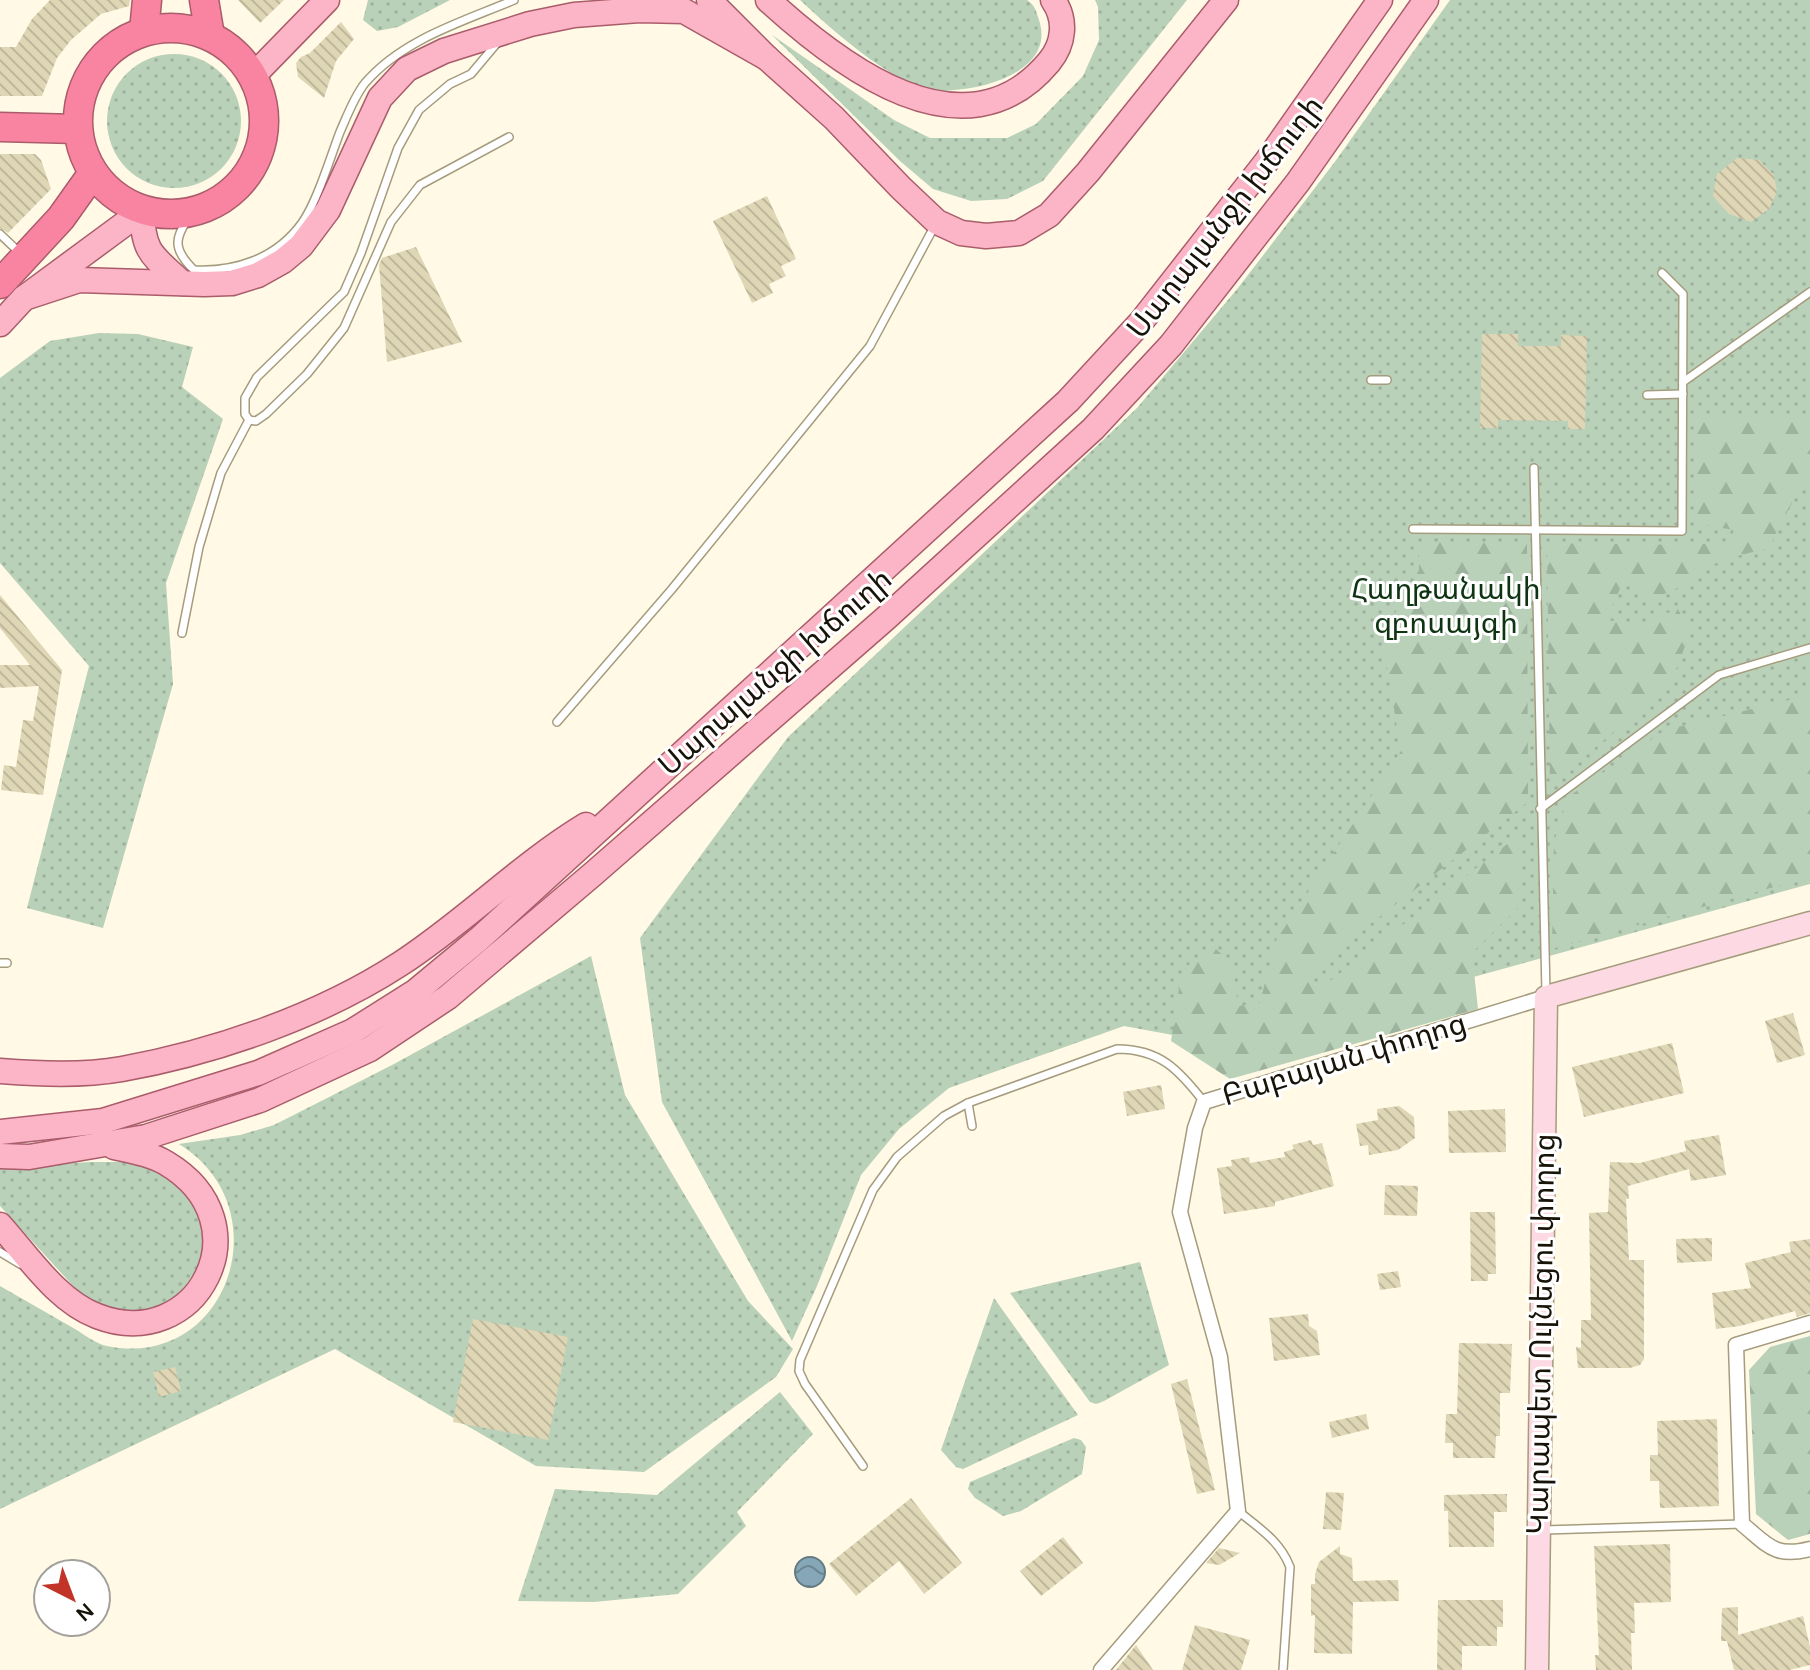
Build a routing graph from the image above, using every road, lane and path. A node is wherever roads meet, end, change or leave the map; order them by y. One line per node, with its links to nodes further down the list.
1 (147, 0): 12 (highway)
2 (204, 0): 14 (highway)
3 (327, 0): 16 (main road)
4 (514, 0): 22 (lane)
5 (709, 0): 15 (main road)
6 (768, 0): 7 (main road)
7 (1053, 0)
8 (1226, 0): 23 (main road)
9 (1380, 0): 43 (main road, Սարալանջի խճուղի)
10 (1426, 0): 52 (main road, Սարալանջի խճուղի)
11 (584, 8): 13 (main road); 15 (main road)
12 (144, 31): 14 (highway); 18 (highway)
13 (506, 32): 27 (main road); 36 (lane)
14 (210, 36): 16 (highway)
15 (767, 58): 23 (main road)
16 (253, 76): 22 (highway)
17 (0, 127): 18 (highway)
18 (77, 129): 20 (highway)
19 (509, 137): 36 (lane)
20 (93, 173): 21 (highway); 25 (highway)
21 (142, 211): 22 (highway); 27 (main road); 28 (main road)
22 (192, 212)
23 (937, 222): 42 (lane)
24 (0, 234): 25 (lane)
25 (25, 258): 28 (highway)
26 (1662, 273): 33 (lane)
27 (182, 283): 28 (main road)
28 (12, 291): 30 (main road)
29 (1810, 292): 33 (lane)
30 (0, 324)
31 (1371, 380): 32 (lane)
32 (1387, 380)
33 (1683, 382): 34 (lane)
34 (1683, 394): 35 (lane); 39 (lane)
35 (1647, 395)
36 (249, 420): 40 (lane)
37 (1534, 468): 39 (lane)
38 (1413, 529): 39 (lane)
39 (1535, 529): 44 (lane)
40 (182, 633)
41 (1810, 648): 44 (lane)
42 (557, 722)
43 (631, 799): 47 (main road); 51 (main road, Սարալանջի խճուղի)
44 (1540, 809): 46 (lane)
45 (1810, 923): 46 (street, Բաբայան փողոց)
46 (1546, 997): 48 (street, Բաբայան փողոց); 61 (street, Կարապետ Ուլնեցու փողոց)
47 (0, 1071)
48 (1204, 1102): 49 (lane); 59 (street, Բաբայան փողոց)
49 (968, 1103): 50 (lane); 58 (lane)
50 (972, 1126)
51 (0, 1132)
52 (104, 1145): 53 (main road, Սարալանջի խճուղի); 56 (main road)
53 (0, 1156)
54 (0, 1225): 56 (main road)
55 (0, 1252): 56 (lane)
56 (49, 1281)
57 (1810, 1323): 60 (street)
58 (863, 1466)
59 (1238, 1511): 63 (street); 64 (lane)
60 (1742, 1524): 61 (lane); 62 (street)
61 (1538, 1530): 65 (street, Կարապետ Ուլնեցու փողոց)
62 (1810, 1549)
63 (1101, 1670)
64 (1283, 1670)
65 (1537, 1670)

